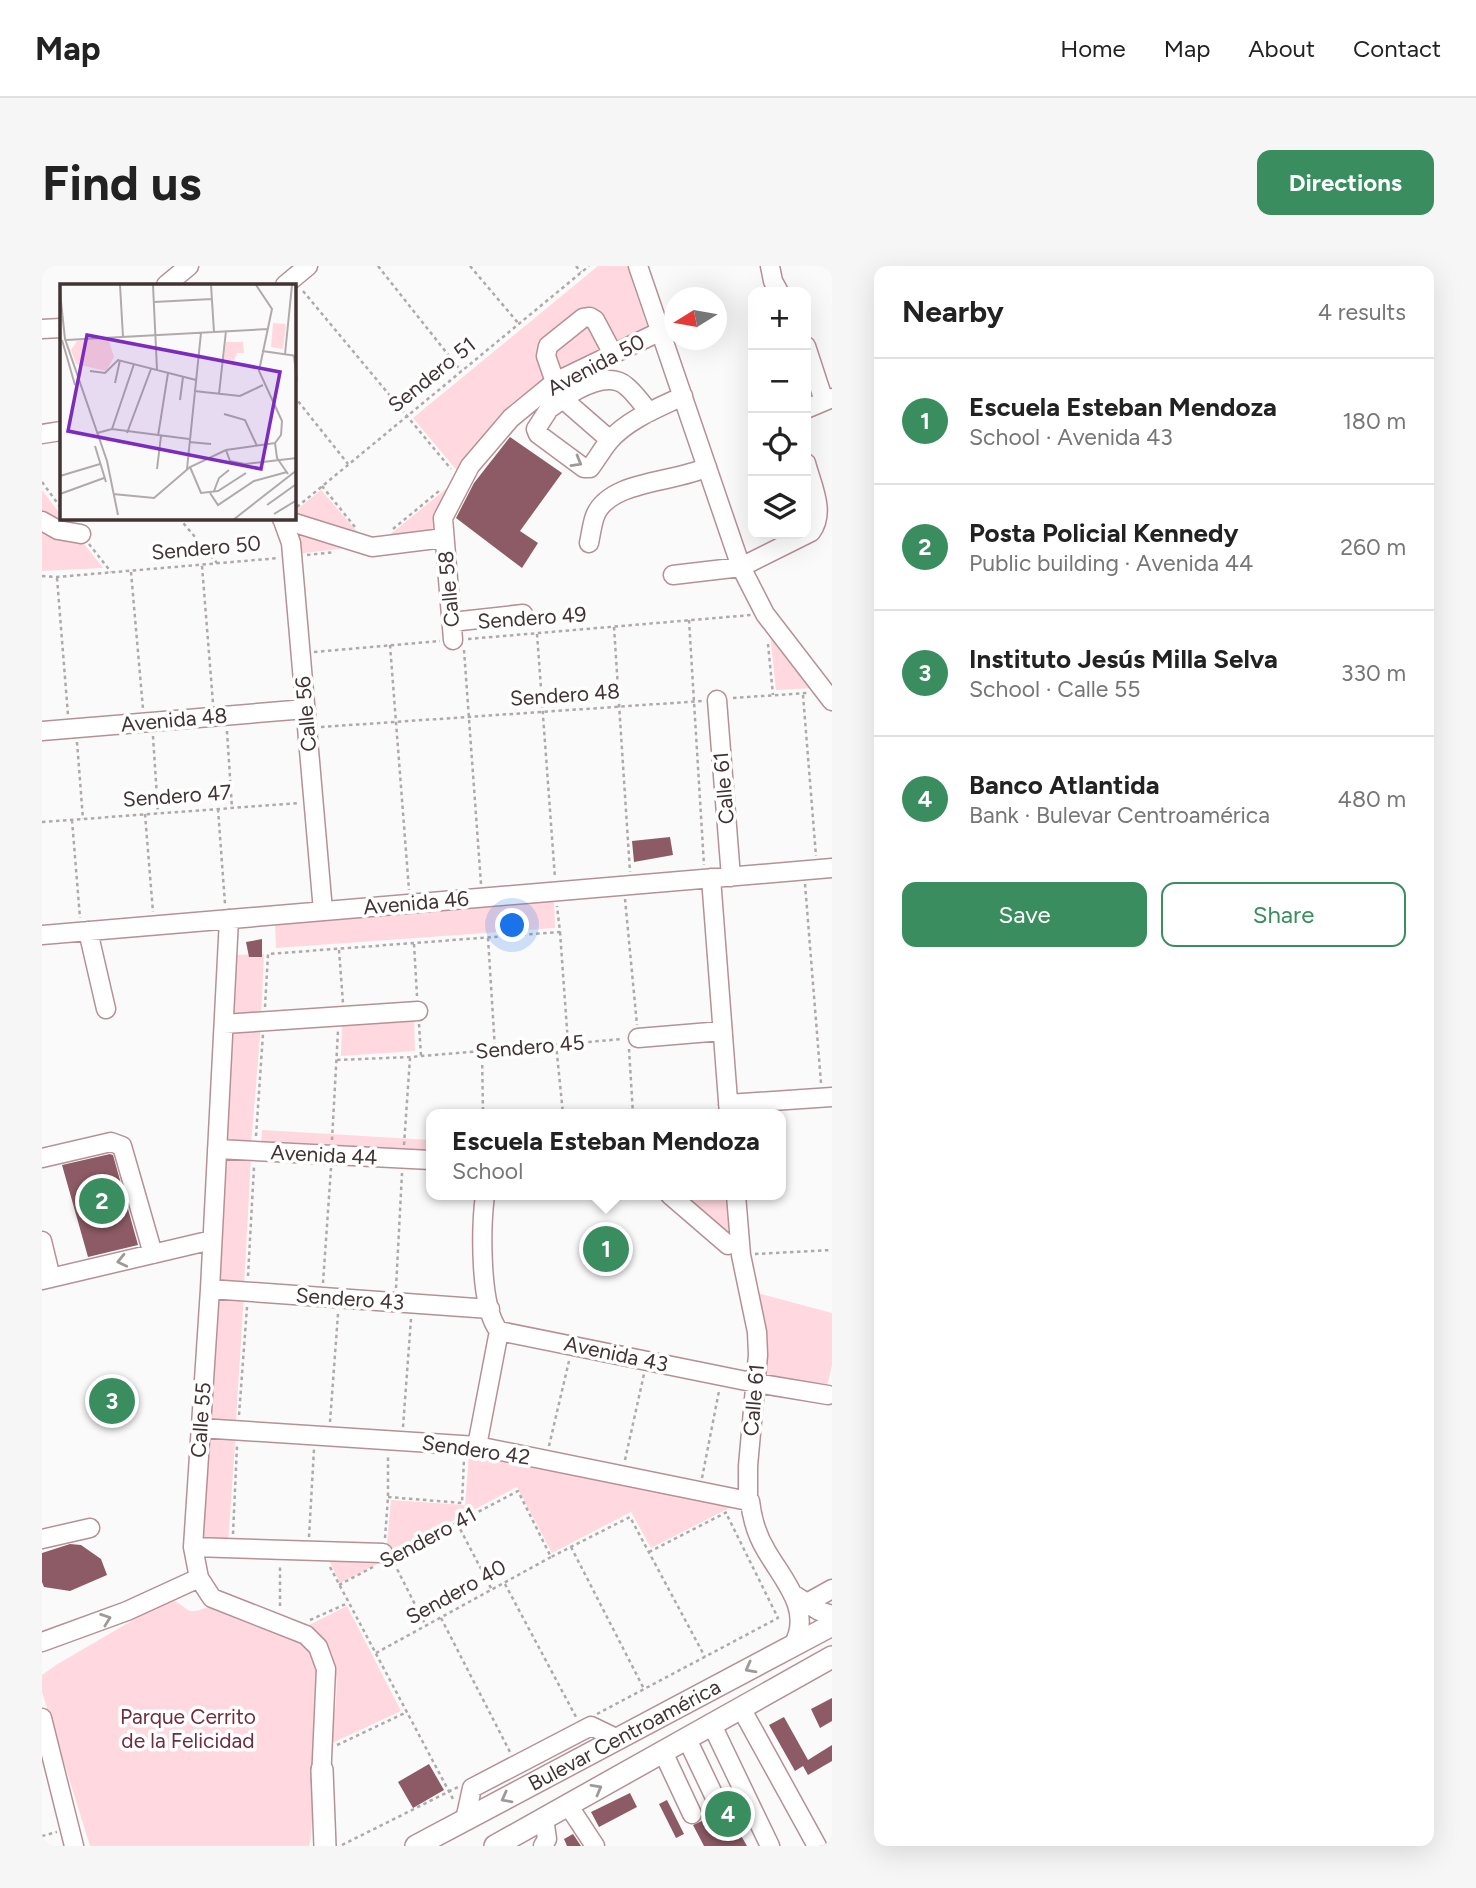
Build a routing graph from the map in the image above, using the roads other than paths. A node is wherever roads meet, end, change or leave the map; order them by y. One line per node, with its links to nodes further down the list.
1 (189, 266): 5 (street)
2 (307, 266): 6 (street)
3 (638, 266): 10 (street)
4 (770, 266): 7 (street)
5 (167, 284)
6 (286, 284)
7 (776, 287)
8 (60, 328): 9 (street)
9 (42, 329)
10 (661, 331): 12 (street, Avenida 50); 14 (street)
11 (808, 350): 15 (street)
12 (613, 354): 13 (street, Avenida 50); 13 (street)
13 (559, 391): 17 (street); 20 (street); 20 (street, one-way to 20); 27 (street, Avenida 50)
14 (683, 396): 17 (street); 21 (street)
15 (828, 400): 16 (street)
16 (811, 408)
17 (649, 412): 20 (street)
18 (60, 430): 19 (street)
19 (42, 435)
20 (610, 440)
21 (707, 467): 28 (street); 29 (street)
22 (809, 476): 29 (street)
23 (283, 520): 34 (street, Calle 56)
24 (288, 520): 27 (street)
25 (42, 521): 26 (street)
26 (81, 534)
27 (444, 538): 31 (street, Calle 58)
28 (590, 543)
29 (741, 567): 30 (street); 32 (street)
30 (673, 575)
31 (523, 614)
32 (829, 696)
33 (716, 700): 37 (street, Calle 61)
34 (306, 709): 35 (street, Avenida 48); 39 (street, Calle 56)
35 (42, 731)
36 (817, 869): 37 (street, Avenida 46)
37 (730, 877): 38 (street, Avenida 46)
38 (708, 879): 39 (street, Avenida 46); 46 (street)
39 (323, 911): 40 (street, Avenida 46)
40 (228, 919): 41 (street, Avenida 46); 45 (street, Calle 55)
41 (85, 931): 42 (street, Avenida 46); 43 (street)
42 (42, 935)
43 (106, 1009)
44 (418, 1011): 45 (street)
45 (224, 1024): 50 (street, Calle 55)
46 (722, 1031): 47 (street); 49 (street)
47 (633, 1038)
48 (827, 1097): 49 (street)
49 (728, 1109)
50 (217, 1149): 52 (street, Avenida 44); 56 (street, Calle 55)
51 (42, 1158): 59 (street)
52 (426, 1160)
53 (485, 1200): 62 (street)
54 (676, 1200): 58 (street)
55 (736, 1200): 58 (street, Calle 61)
56 (212, 1240): 59 (street); 61 (street, Calle 55)
57 (42, 1241): 60 (street)
58 (735, 1250): 64 (street, Calle 61)
59 (153, 1254): 60 (street, one-way to 60)
60 (47, 1279)
61 (210, 1289): 62 (street, Sendero 43); 66 (street, Calle 55)
62 (490, 1309): 63 (street)
63 (499, 1331): 64 (street, Avenida 43); 67 (street)
64 (756, 1383): 65 (street); 68 (street, Calle 61)
65 (828, 1395)
66 (200, 1428): 67 (street, Sendero 42); 71 (street, Calle 55)
67 (470, 1445): 68 (street, Sendero 42)
68 (749, 1501): 75 (street, Calle 61)
69 (90, 1528): 70 (street)
70 (42, 1539)
71 (193, 1547): 72 (street, Sendero 41); 73 (street, Calle 55)
72 (385, 1558)
73 (199, 1578): 78 (street, one-way to 73); 86 (street)
74 (832, 1589): 75 (street)
75 (799, 1599): 76 (street); 79 (street, Calle 61)
76 (832, 1615)
77 (832, 1625): 79 (main road, Bulevar Centroamérica)
78 (42, 1642)
79 (793, 1645): 96 (main road, Bulevar Centroamérica, one-way to 96)
80 (832, 1657): 81 (main road, Bulevar Centroamérica)
81 (741, 1708): 83 (main road, Bulevar Centroamérica); 101 (street)
82 (42, 1718): 93 (street)
83 (712, 1725): 84 (main road, Bulevar Centroamérica); 100 (street)
84 (687, 1739): 85 (main road, Bulevar Centroamérica); 87 (street)
85 (663, 1752): 88 (street); 90 (main road, Bulevar Centroamérica, one-way to 85)
86 (322, 1761): 94 (street); 95 (main road)
87 (705, 1776): 88 (street); 89 (street)
88 (679, 1788): 91 (street)
89 (717, 1802)
90 (568, 1805): 92 (main road, Bulevar Centroamérica); 99 (street)
91 (692, 1814)
92 (544, 1818): 97 (main road, Bulevar Centroamérica); 98 (street)
93 (74, 1846)
94 (315, 1846)
95 (325, 1846)
96 (416, 1846)
97 (495, 1846)
98 (543, 1846)
99 (595, 1846)
100 (770, 1846)
101 (817, 1846)

